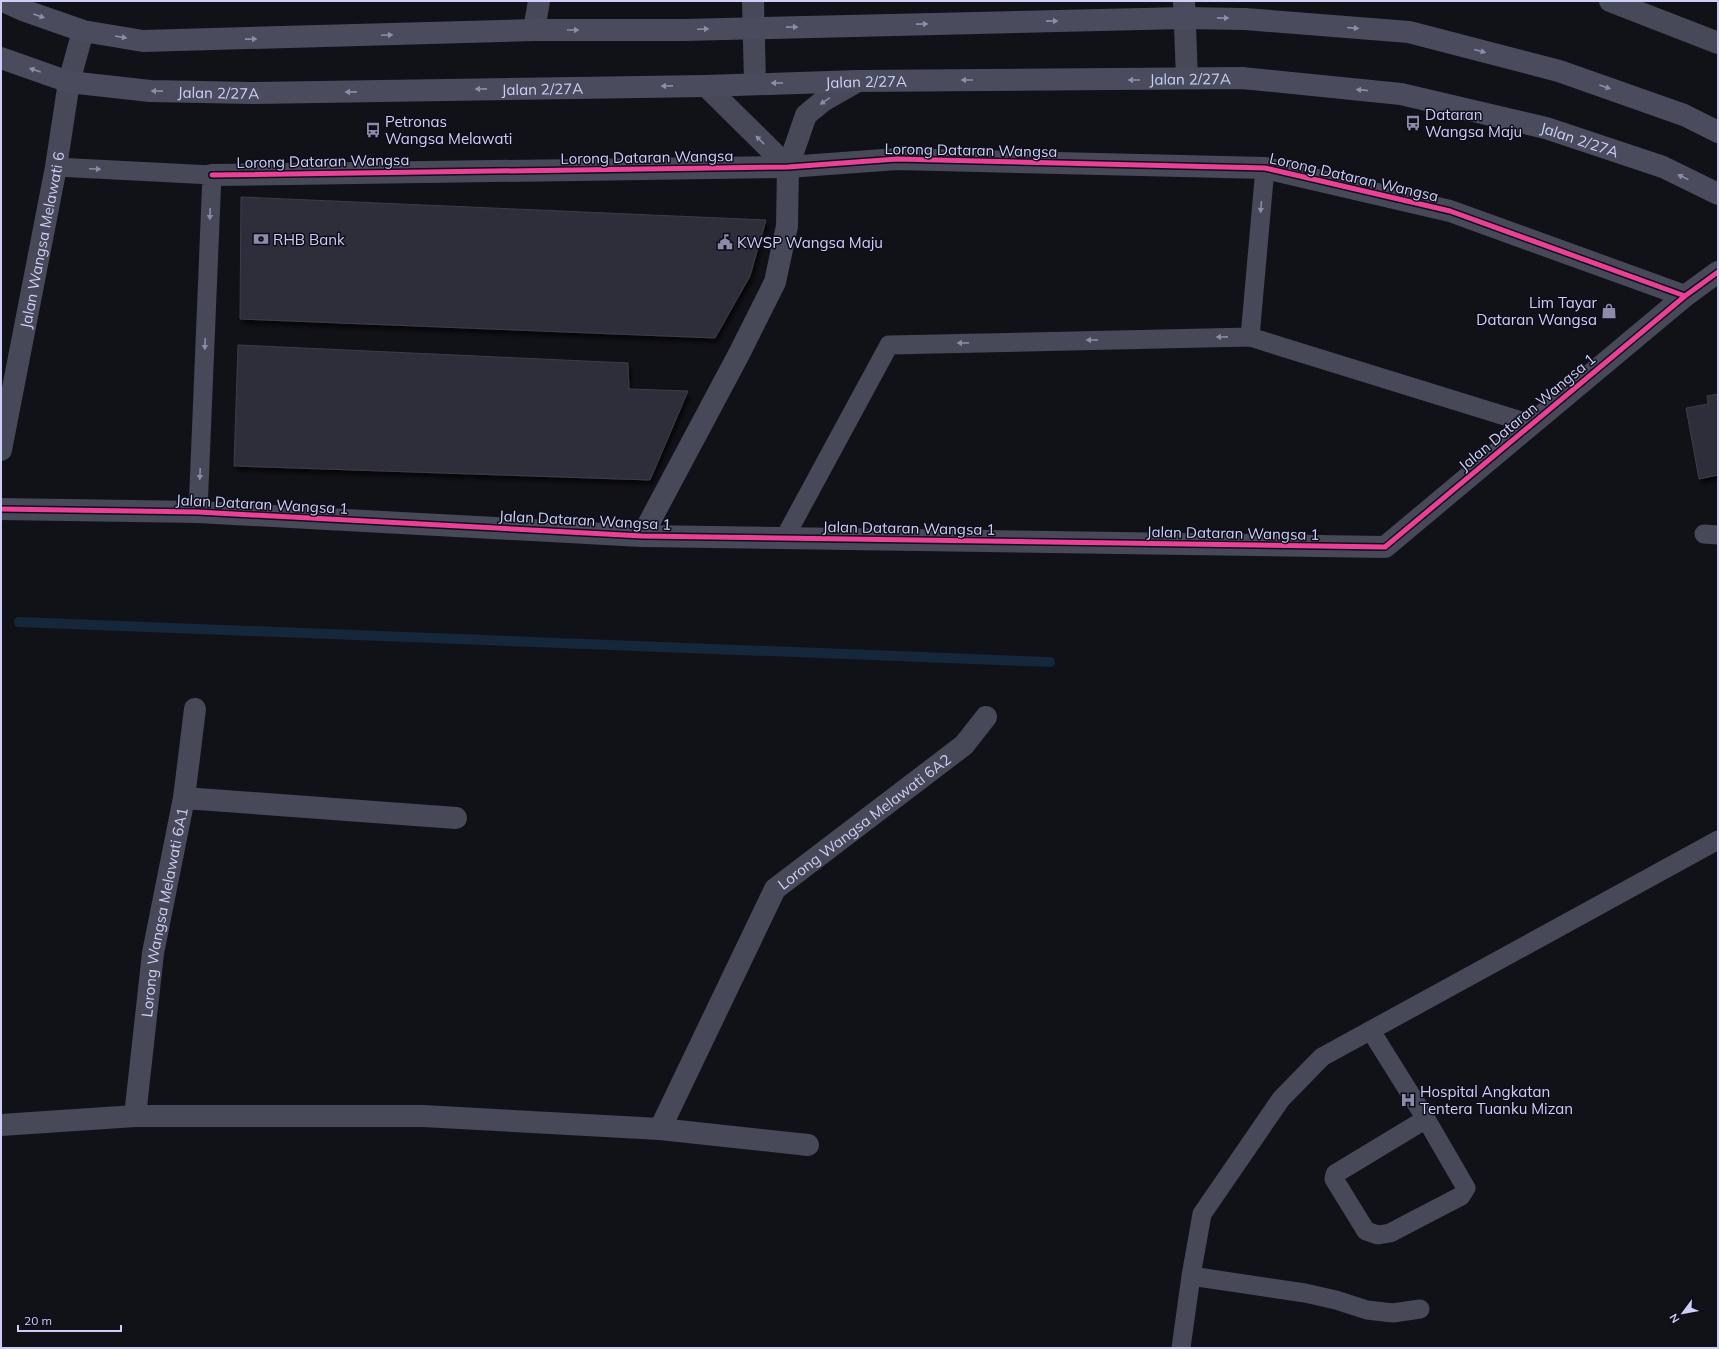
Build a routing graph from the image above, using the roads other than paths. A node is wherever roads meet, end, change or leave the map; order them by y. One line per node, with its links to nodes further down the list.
1 (3, 1): 8 (main road, one-way to 8)
2 (539, 1): 7 (street)
3 (753, 1): 6 (street)
4 (1615, 2): 9 (street)
5 (1184, 9): 6 (main road, one-way to 5); 11 (street); 16 (main road, one-way to 16)
6 (753, 27): 7 (main road, one-way to 6); 14 (street)
7 (534, 30): 8 (main road, one-way to 7)
8 (82, 31): 13 (street, Jalan Wangsa Melawati 6)
9 (1718, 43)
10 (1, 58): 13 (main road, Jalan 2/27A, one-way to 10)
11 (1187, 78): 12 (main road, Jalan 2/27A, one-way to 12); 21 (main road, Jalan 2/27A, one-way to 11)
12 (858, 80): 14 (main road, Jalan 2/27A, one-way to 14); 18 (street, one-way to 18)
13 (69, 82): 15 (main road, Jalan 2/27A, one-way to 13); 17 (street, Jalan Wangsa Melawati 6)
14 (755, 83): 15 (main road, Jalan 2/27A)
15 (706, 86): 18 (street, one-way to 15)
16 (1718, 132)
17 (56, 167): 20 (lane, Lorong Dataran Wangsa, one-way to 20); 26 (street, Jalan Wangsa Melawati 6)
18 (788, 167): 19 (street, Lorong Dataran Wangsa); 20 (street, Lorong Dataran Wangsa); 29 (street)
19 (1265, 168): 23 (street, Lorong Dataran Wangsa); 24 (lane, one-way to 24)
20 (212, 175): 28 (lane, one-way to 28)
21 (1718, 194)
22 (1718, 272): 23 (street, Jalan Dataran Wangsa 1)
23 (1685, 296): 25 (street, Jalan Dataran Wangsa 1)
24 (1250, 337): 25 (lane); 30 (lane, one-way to 30)
25 (1532, 424): 30 (street, Jalan Dataran Wangsa 1)
26 (1, 450)
27 (1, 509): 28 (street, Jalan Dataran Wangsa 1)
28 (198, 512): 29 (street, Jalan Dataran Wangsa 1)
29 (642, 536): 30 (street, Jalan Dataran Wangsa 1)
30 (786, 537)
31 (195, 709): 33 (street, Lorong Wangsa Melawati 6A1)
32 (986, 717): 40 (street, Lorong Wangsa Melawati 6A2)
33 (184, 798): 34 (street); 37 (street, Lorong Wangsa Melawati 6A1)
34 (456, 818)
35 (1718, 840): 36 (lane)
36 (1371, 1031): 38 (lane); 42 (lane)
37 (136, 1116): 39 (street); 40 (street)
38 (1426, 1119): 38 (lane)
39 (1, 1125)
40 (660, 1129): 41 (street)
41 (808, 1145)
42 (1190, 1276): 43 (lane); 44 (lane)
43 (1420, 1309)
44 (1181, 1348)

